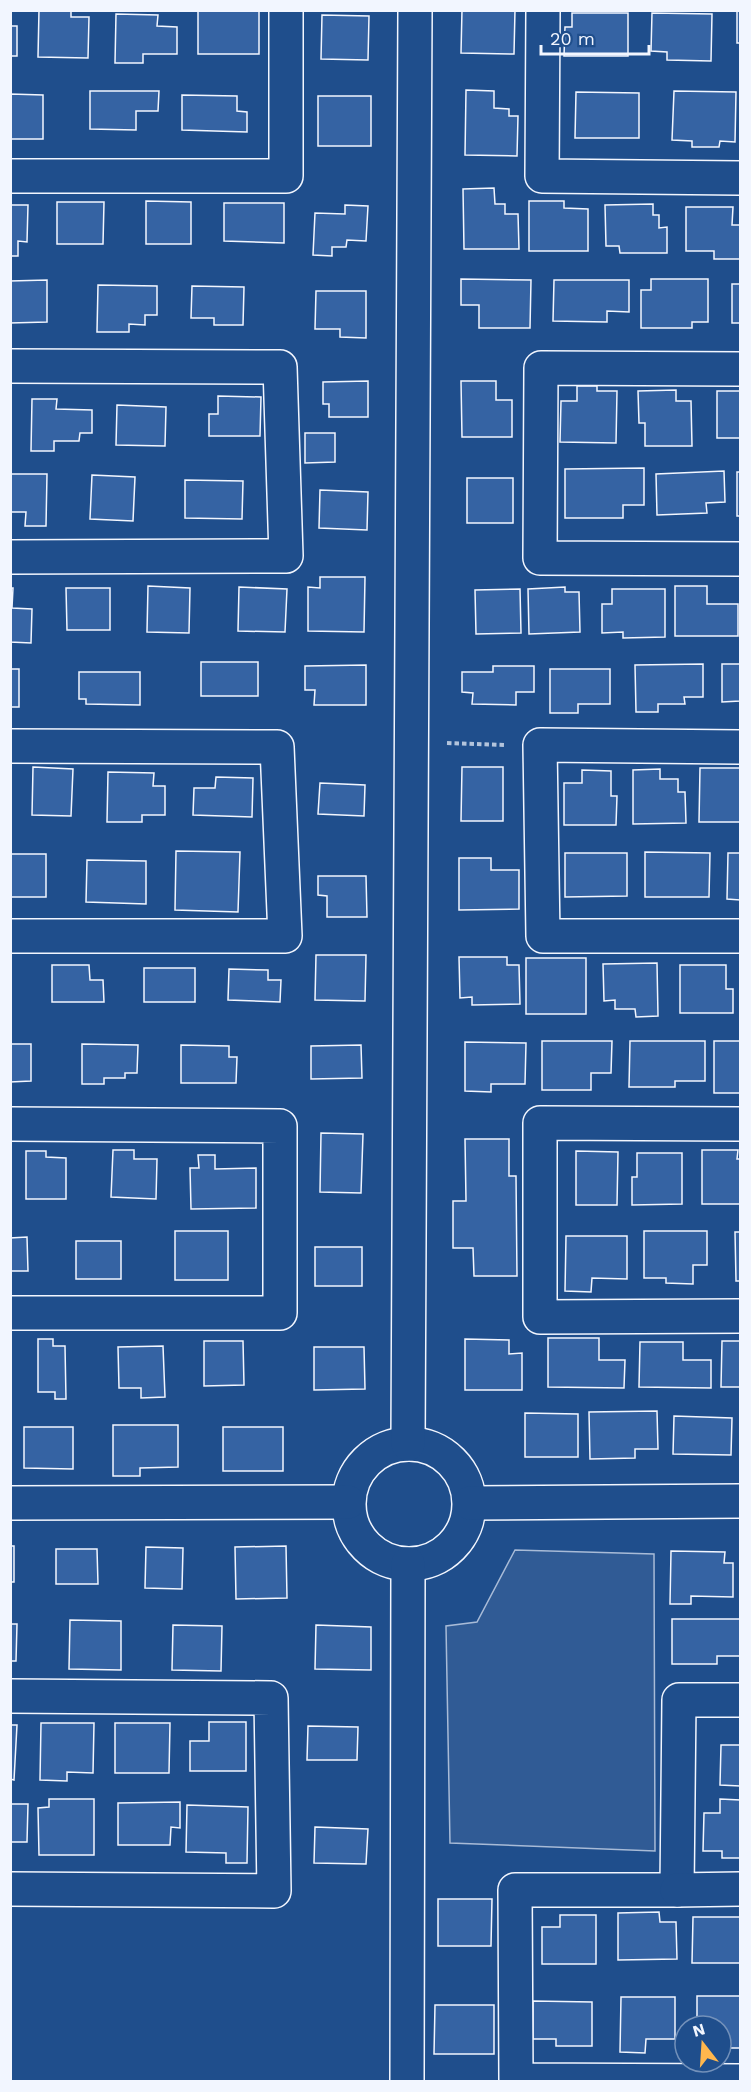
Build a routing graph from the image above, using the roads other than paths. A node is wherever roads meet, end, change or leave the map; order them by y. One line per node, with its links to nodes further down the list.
1 (286, 10): 4 (street)
2 (415, 10): 18 (street)
3 (543, 10): 5 (street)
4 (10, 176)
5 (741, 178)
6 (10, 366): 8 (street)
7 (741, 369): 9 (street)
8 (10, 557)
9 (741, 559)
10 (10, 746): 12 (street)
11 (741, 747): 13 (street)
12 (10, 936)
13 (741, 936)
14 (10, 1124): 16 (street)
15 (741, 1124): 17 (street)
16 (10, 1313)
17 (741, 1316)
18 (408, 1444): 19 (street); 22 (street)
19 (348, 1502): 21 (street); 23 (street)
20 (741, 1502): 22 (street)
21 (10, 1503)
22 (470, 1503): 23 (street)
23 (408, 1564): 30 (street)
24 (10, 1696): 26 (street)
25 (741, 1700): 28 (street)
26 (10, 1889)
27 (741, 1889): 28 (street)
28 (677, 1890): 29 (street)
29 (741, 2081)
30 (407, 2082)

